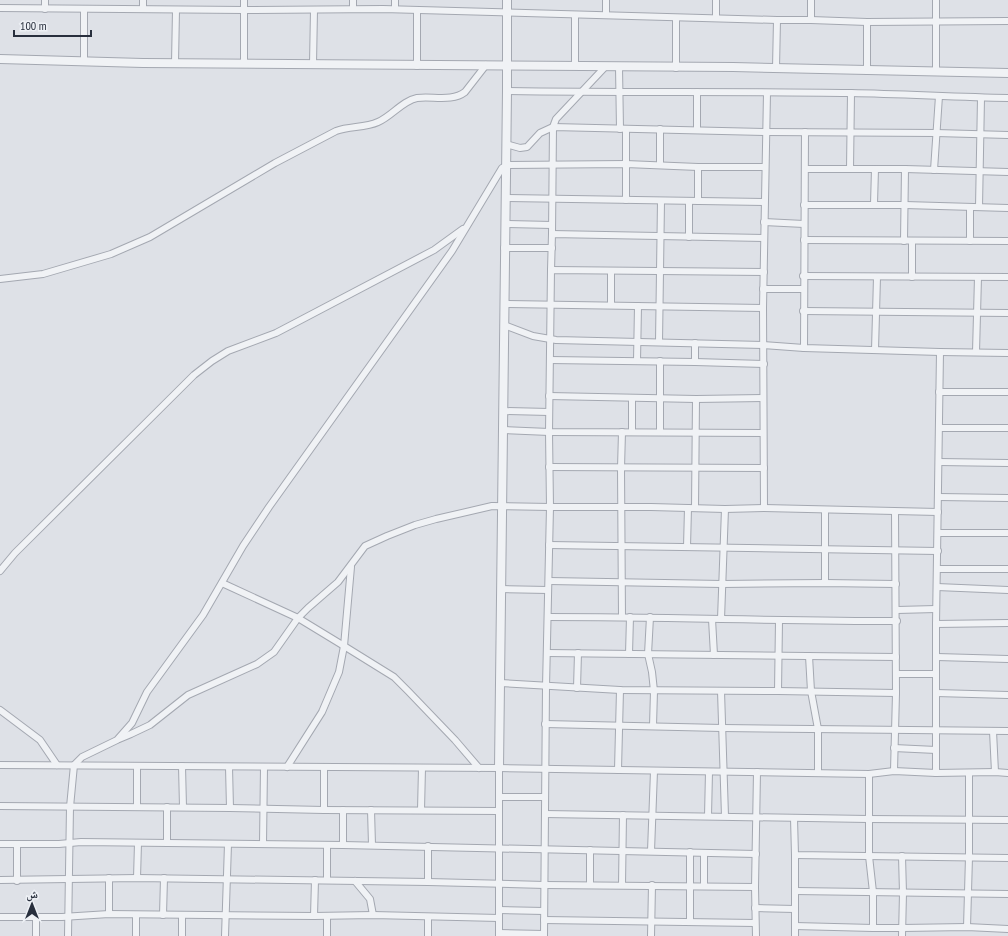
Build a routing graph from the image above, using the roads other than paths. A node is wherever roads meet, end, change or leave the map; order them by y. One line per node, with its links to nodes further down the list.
1 (45, 0): 13 (street)
2 (143, 0): 14 (street)
3 (244, 0): 18 (street)
4 (353, 0): 12 (street)
5 (395, 0): 15 (street)
6 (506, 0): 21 (street)
7 (606, 0): 23 (street)
8 (716, 0): 25 (street)
9 (811, 0): 27 (street)
10 (936, 0): 30 (street)
11 (0, 8): 13 (street)
12 (353, 8): 15 (street); 19 (street)
13 (45, 9): 16 (street)
14 (143, 9): 16 (street); 17 (street)
15 (395, 9): 20 (street)
16 (84, 10): 32 (street)
17 (176, 10): 18 (street); 33 (street)
18 (244, 10): 19 (street); 34 (street)
19 (314, 10): 35 (street)
20 (417, 10): 21 (street); 38 (street)
21 (506, 12): 22 (street); 37 (street)
22 (575, 15): 23 (street); 39 (street)
23 (606, 16): 24 (street)
24 (676, 18): 25 (street); 42 (street)
25 (716, 18): 26 (street)
26 (777, 20): 27 (street); 43 (street)
27 (811, 20): 29 (street)
28 (1008, 21): 30 (street)
29 (867, 22): 30 (street); 44 (street)
30 (936, 22): 45 (street)
31 (0, 59): 32 (street)
32 (84, 61): 33 (street)
33 (174, 63): 34 (street)
34 (244, 64): 35 (street)
35 (313, 64): 38 (street)
36 (486, 65): 37 (street); 38 (street); 118 (street)
37 (507, 65): 39 (street); 47 (street)
38 (417, 66)
39 (575, 66): 40 (street)
40 (605, 67): 41 (street); 48 (street)
41 (619, 67): 42 (street); 51 (street)
42 (676, 68): 43 (street)
43 (776, 68): 44 (street)
44 (867, 71): 45 (street)
45 (936, 72): 46 (street)
46 (1008, 73)
47 (507, 91): 48 (street); 66 (street)
48 (581, 92): 51 (street); 56 (street)
49 (697, 92): 50 (street); 51 (street); 59 (street)
50 (767, 92): 52 (street); 60 (street)
51 (619, 93): 57 (street)
52 (851, 93): 53 (street); 62 (street)
53 (939, 96): 54 (street); 63 (street)
54 (981, 98): 55 (street); 64 (street)
55 (1008, 98)
56 (553, 127): 57 (street); 66 (street); 67 (street)
57 (623, 129): 58 (street); 68 (street)
58 (660, 129): 59 (street); 70 (street)
59 (697, 130): 60 (street)
60 (766, 132): 61 (street); 72 (street)
61 (805, 132): 62 (street); 73 (street)
62 (851, 132): 63 (street); 74 (street)
63 (936, 133): 64 (street); 77 (street)
64 (981, 134): 65 (street); 78 (street)
65 (1008, 135)
66 (506, 144): 69 (street)
67 (553, 164): 68 (street); 69 (street); 81 (street)
68 (626, 164): 70 (street); 82 (street)
69 (506, 165): 80 (street); 97 (street)
70 (660, 165): 71 (street)
71 (698, 166): 72 (street); 85 (street)
72 (765, 166): 86 (street)
73 (805, 169): 74 (street); 89 (street)
74 (850, 169): 75 (street)
75 (875, 169): 76 (street); 87 (street)
76 (905, 169): 77 (street); 88 (street)
77 (934, 170): 78 (street)
78 (979, 172): 79 (street); 91 (street)
79 (1008, 172)
80 (505, 198): 81 (street); 94 (street)
81 (553, 199): 82 (street); 96 (street)
82 (626, 200): 83 (street)
83 (661, 201): 84 (street); 99 (street)
84 (689, 201): 85 (street); 100 (street)
85 (698, 201): 86 (street)
86 (764, 202): 93 (street)
87 (874, 204): 88 (street); 89 (street)
88 (905, 204): 90 (street); 103 (street)
89 (804, 205): 95 (street)
90 (970, 207): 91 (street); 105 (street)
91 (979, 207): 92 (street)
92 (1008, 208)
93 (764, 222): 95 (street); 101 (street)
94 (505, 224): 96 (street); 107 (street)
95 (804, 224): 102 (street)
96 (552, 225): 98 (street)
97 (465, 228): 195 (street); 197 (street)
98 (552, 234): 99 (street); 108 (street)
99 (660, 237): 100 (street); 111 (street)
100 (689, 237): 101 (street)
101 (764, 238): 112 (street)
102 (804, 240): 103 (street); 113 (street)
103 (904, 241): 104 (street)
104 (912, 241): 105 (street); 116 (street)
105 (970, 241): 106 (street)
106 (1008, 241)
107 (504, 248): 108 (street); 121 (street)
108 (552, 248): 109 (street)
109 (551, 270): 110 (street); 122 (street)
110 (611, 272): 111 (street); 123 (street)
111 (660, 272): 112 (street); 125 (street)
112 (764, 272): 119 (street)
113 (803, 276): 114 (street); 120 (street)
114 (877, 277): 116 (street); 128 (street)
115 (1008, 277): 117 (street)
116 (912, 278): 117 (street)
117 (978, 278): 129 (street)
118 (0, 279)
119 (763, 289): 120 (street); 126 (street)
120 (803, 289): 127 (street)
121 (504, 304): 122 (street); 131 (street)
122 (550, 304): 123 (street); 132 (street)
123 (611, 305): 124 (street)
124 (638, 306): 125 (street); 133 (street)
125 (660, 306): 126 (street); 134 (street)
126 (763, 308): 136 (street)
127 (803, 311): 128 (street); 137 (street)
128 (875, 312): 129 (street); 138 (street)
129 (977, 313): 130 (street); 140 (street)
130 (1008, 313)
131 (504, 325): 132 (street); 154 (street)
132 (550, 340): 133 (street); 142 (street)
133 (637, 342): 134 (street); 143 (street)
134 (660, 342): 135 (street)
135 (695, 343): 136 (street); 145 (street)
136 (763, 345): 137 (street); 146 (street)
137 (804, 348): 138 (street)
138 (875, 350): 139 (street)
139 (940, 352): 140 (street); 147 (street)
140 (976, 352): 141 (street)
141 (1008, 353)
142 (550, 360): 143 (street); 149 (street)
143 (637, 361): 144 (street)
144 (660, 362): 145 (street); 151 (street)
145 (695, 362): 146 (street)
146 (764, 364): 152 (street)
147 (940, 392): 148 (street); 156 (street)
148 (1008, 392)
149 (549, 396): 150 (street); 155 (street)
150 (632, 398): 151 (street); 161 (street)
151 (660, 398): 153 (street); 162 (street)
152 (764, 398): 153 (street); 164 (street)
153 (696, 399): 163 (street)
154 (503, 411): 155 (street); 158 (street)
155 (549, 412): 159 (street)
156 (939, 428): 157 (street); 165 (street)
157 (1008, 428)
158 (503, 430): 159 (street); 173 (street)
159 (549, 432): 160 (street); 167 (street)
160 (622, 432): 161 (street); 168 (street)
161 (632, 432): 162 (street)
162 (660, 432): 163 (street)
163 (695, 433): 164 (street); 169 (street)
164 (763, 433): 170 (street)
165 (939, 462): 166 (street); 171 (street)
166 (1008, 463)
167 (549, 467): 168 (street); 174 (street)
168 (621, 468): 169 (street); 175 (street)
169 (695, 468): 170 (street); 177 (street)
170 (764, 468): 178 (street)
171 (938, 497): 172 (street); 182 (street)
172 (1008, 498)
173 (502, 506): 174 (street); 192 (street); 203 (street)
174 (550, 507): 175 (street); 185 (street)
175 (621, 507): 176 (street); 186 (street)
176 (688, 508): 177 (street); 187 (street)
177 (695, 508): 179 (street)
178 (764, 508): 179 (street); 180 (street)
179 (725, 509): 188 (street)
180 (825, 510): 181 (street); 189 (street)
181 (895, 512): 182 (street); 190 (street)
182 (938, 512): 183 (street)
183 (938, 533): 184 (street); 191 (street)
184 (1008, 533)
185 (549, 545): 186 (street); 196 (street)
186 (622, 546): 187 (street); 198 (street)
187 (687, 546): 188 (street)
188 (723, 547): 189 (street); 200 (street)
189 (825, 550): 190 (street); 199 (street)
190 (896, 550): 191 (street); 201 (street)
191 (938, 551): 193 (street)
192 (351, 566): 212 (street); 219 (street)
193 (938, 569): 194 (street); 202 (street)
194 (1008, 569)
195 (0, 572)
196 (549, 581): 198 (street); 204 (street)
197 (222, 583): 212 (street); 253 (street)
198 (622, 583): 200 (street); 209 (street)
199 (825, 583): 200 (street); 201 (street)
200 (722, 584): 214 (street)
201 (896, 584): 207 (street)
202 (937, 587): 205 (street); 206 (street)
203 (501, 589): 204 (street); 232 (street)
204 (548, 590): 208 (street)
205 (1008, 590)
206 (936, 609): 207 (street); 218 (street)
207 (897, 610): 216 (street)
208 (548, 617): 209 (street); 220 (street)
209 (622, 617): 210 (street)
210 (630, 617): 211 (street); 222 (street)
211 (650, 617): 213 (street); 223 (street)
212 (298, 618): 219 (street); 253 (street)
213 (712, 619): 214 (street); 224 (street)
214 (721, 619): 215 (street)
215 (779, 621): 216 (street); 225 (street)
216 (897, 621): 227 (street)
217 (1008, 623): 218 (street)
218 (936, 624): 228 (street)
219 (344, 646): 263 (street); 266 (street)
220 (546, 653): 221 (street); 233 (street)
221 (578, 654): 222 (street); 234 (street)
222 (629, 654): 223 (street)
223 (648, 654): 224 (street); 236 (street)
224 (714, 655): 225 (street)
225 (779, 656): 226 (street); 238 (street)
226 (809, 656): 227 (street); 239 (street)
227 (896, 657): 230 (street)
228 (937, 657): 229 (street); 231 (street)
229 (1008, 659)
230 (896, 674): 231 (street); 240 (street)
231 (936, 674): 241 (street)
232 (500, 683): 233 (street); 267 (street)
233 (546, 687): 234 (street); 244 (street)
234 (577, 688): 235 (street)
235 (620, 690): 236 (street); 245 (street)
236 (654, 691): 237 (street); 246 (street)
237 (721, 691): 238 (street); 247 (street)
238 (778, 691): 239 (street)
239 (811, 691): 240 (street); 248 (street)
240 (896, 693): 249 (street)
241 (936, 694): 242 (street); 250 (street)
242 (1008, 695)
243 (0, 710): 257 (street)
244 (545, 724): 245 (street); 268 (street)
245 (619, 726): 246 (street); 269 (street)
246 (653, 726): 247 (street)
247 (722, 728): 248 (street); 273 (street)
248 (818, 729): 249 (street); 276 (street)
249 (895, 730): 250 (street); 254 (street)
250 (936, 730): 251 (street); 255 (street)
251 (994, 731): 252 (street); 275 (street)
252 (1008, 731)
253 (117, 740): 258 (street)
254 (894, 748): 255 (street); 271 (street)
255 (936, 750): 277 (street)
256 (0, 765): 257 (street)
257 (57, 765): 258 (street)
258 (74, 766): 259 (street); 284 (street)
259 (137, 766): 260 (street); 285 (street)
260 (182, 766): 261 (street); 287 (street)
261 (229, 767): 262 (street); 288 (street)
262 (264, 767): 263 (street); 289 (street)
263 (287, 767): 264 (street)
264 (324, 767): 265 (street); 290 (street)
265 (422, 768): 266 (street); 293 (street)
266 (479, 768): 267 (street)
267 (499, 768): 268 (street); 281 (street)
268 (545, 768): 269 (street); 282 (street)
269 (618, 770): 270 (street)
270 (654, 770): 272 (street); 297 (street)
271 (894, 771): 277 (street); 280 (street)
272 (709, 772): 273 (street); 298 (street)
273 (725, 772): 274 (street); 299 (street)
274 (757, 772): 276 (street); 300 (street)
275 (995, 772): 278 (street); 279 (street)
276 (818, 773): 280 (street)
277 (936, 773): 278 (street)
278 (969, 773): 303 (street)
279 (1008, 773)
280 (870, 774): 302 (street)
281 (499, 797): 282 (street); 294 (street)
282 (545, 798): 295 (street)
283 (0, 806): 284 (street)
284 (70, 807): 285 (street); 309 (street)
285 (137, 807): 286 (street)
286 (167, 807): 287 (street); 306 (street)
287 (183, 807): 288 (street)
288 (230, 808): 289 (street)
289 (264, 809): 290 (street); 311 (street)
290 (324, 810): 291 (street)
291 (343, 810): 292 (street); 313 (street)
292 (371, 810): 293 (street); 314 (street)
293 (421, 810): 294 (street)
294 (499, 811): 316 (street)
295 (545, 814): 296 (street); 317 (street)
296 (623, 815): 297 (street); 319 (street)
297 (652, 815): 298 (street); 320 (street)
298 (708, 816): 299 (street)
299 (725, 816): 300 (street)
300 (757, 817): 301 (street); 323 (street)
301 (794, 818): 302 (street); 324 (street)
302 (868, 819): 303 (street); 325 (street)
303 (969, 819): 304 (street); 327 (street)
304 (1008, 820)
305 (138, 843): 306 (street); 309 (street); 330 (street)
306 (167, 843): 310 (street)
307 (0, 844): 308 (street)
308 (17, 844): 309 (street); 337 (street)
309 (70, 844): 332 (street)
310 (228, 844): 311 (street); 333 (street)
311 (263, 844): 312 (street)
312 (327, 845): 313 (street); 336 (street)
313 (343, 845): 314 (street)
314 (372, 845): 315 (street)
315 (428, 846): 316 (street); 339 (street)
316 (499, 848): 317 (street); 340 (street)
317 (544, 849): 318 (street); 341 (street)
318 (590, 850): 319 (street); 342 (street)
319 (622, 850): 320 (street); 343 (street)
320 (651, 851): 321 (street)
321 (690, 852): 322 (street); 345 (street)
322 (704, 853): 323 (street); 346 (street)
323 (756, 854): 347 (street)
324 (795, 855): 325 (street); 348 (street)
325 (868, 856): 326 (street); 349 (street)
326 (902, 856): 327 (street); 350 (street)
327 (970, 857): 328 (street); 351 (street)
328 (1008, 858)
329 (109, 878): 330 (street); 332 (street); 357 (street)
330 (137, 878): 331 (street)
331 (164, 878): 333 (street); 359 (street)
332 (70, 879): 337 (street); 362 (street)
333 (226, 879): 335 (street); 361 (street)
334 (0, 880): 337 (street)
335 (315, 880): 336 (street); 363 (street)
336 (327, 880): 338 (street)
337 (18, 881)
338 (355, 881): 339 (street); 365 (street)
339 (428, 882): 340 (street)
340 (499, 884): 341 (street); 355 (street)
341 (544, 885): 342 (street); 356 (street)
342 (590, 885): 343 (street)
343 (622, 885): 344 (street)
344 (652, 885): 345 (street); 371 (street)
345 (690, 885): 346 (street); 372 (street)
346 (704, 885): 347 (street)
347 (755, 887): 353 (street)
348 (795, 891): 349 (street); 354 (street)
349 (873, 892): 350 (street); 376 (street)
350 (903, 893): 351 (street); 377 (street)
351 (969, 894): 352 (street); 375 (street)
352 (1008, 894)
353 (755, 908): 354 (street); 373 (street)
354 (795, 909): 374 (street)
355 (499, 910): 356 (street); 369 (street)
356 (544, 911): 370 (street)
357 (109, 914): 358 (street); 362 (street)
358 (136, 915): 359 (street); 384 (street)
359 (163, 915): 360 (street)
360 (182, 915): 361 (street); 385 (street)
361 (225, 915): 363 (street); 386 (street)
362 (69, 916): 367 (street); 383 (street)
363 (314, 916): 364 (street)
364 (327, 916): 365 (street); 387 (street)
365 (374, 916): 368 (street)
366 (0, 917): 367 (street)
367 (36, 917): 382 (street)
368 (428, 917): 369 (street); 388 (street)
369 (499, 918): 380 (street)
370 (544, 920): 371 (street); 381 (street)
371 (651, 922): 372 (street); 389 (street)
372 (690, 922): 373 (street)
373 (755, 923): 390 (street)
374 (795, 926): 376 (street); 391 (street)
375 (967, 927): 378 (street); 379 (street)
376 (873, 928): 377 (street)
377 (902, 928): 378 (street); 392 (street)
378 (929, 928): 393 (street)
379 (1006, 929): 394 (street)
380 (499, 934): 381 (street)
381 (544, 935)
382 (36, 936)
383 (68, 936)
384 (136, 936)
385 (182, 936)
386 (225, 936)
387 (327, 936)
388 (428, 936)
389 (651, 936)
390 (756, 936)
391 (795, 936)
392 (902, 936)
393 (929, 936)
394 (1004, 936)

